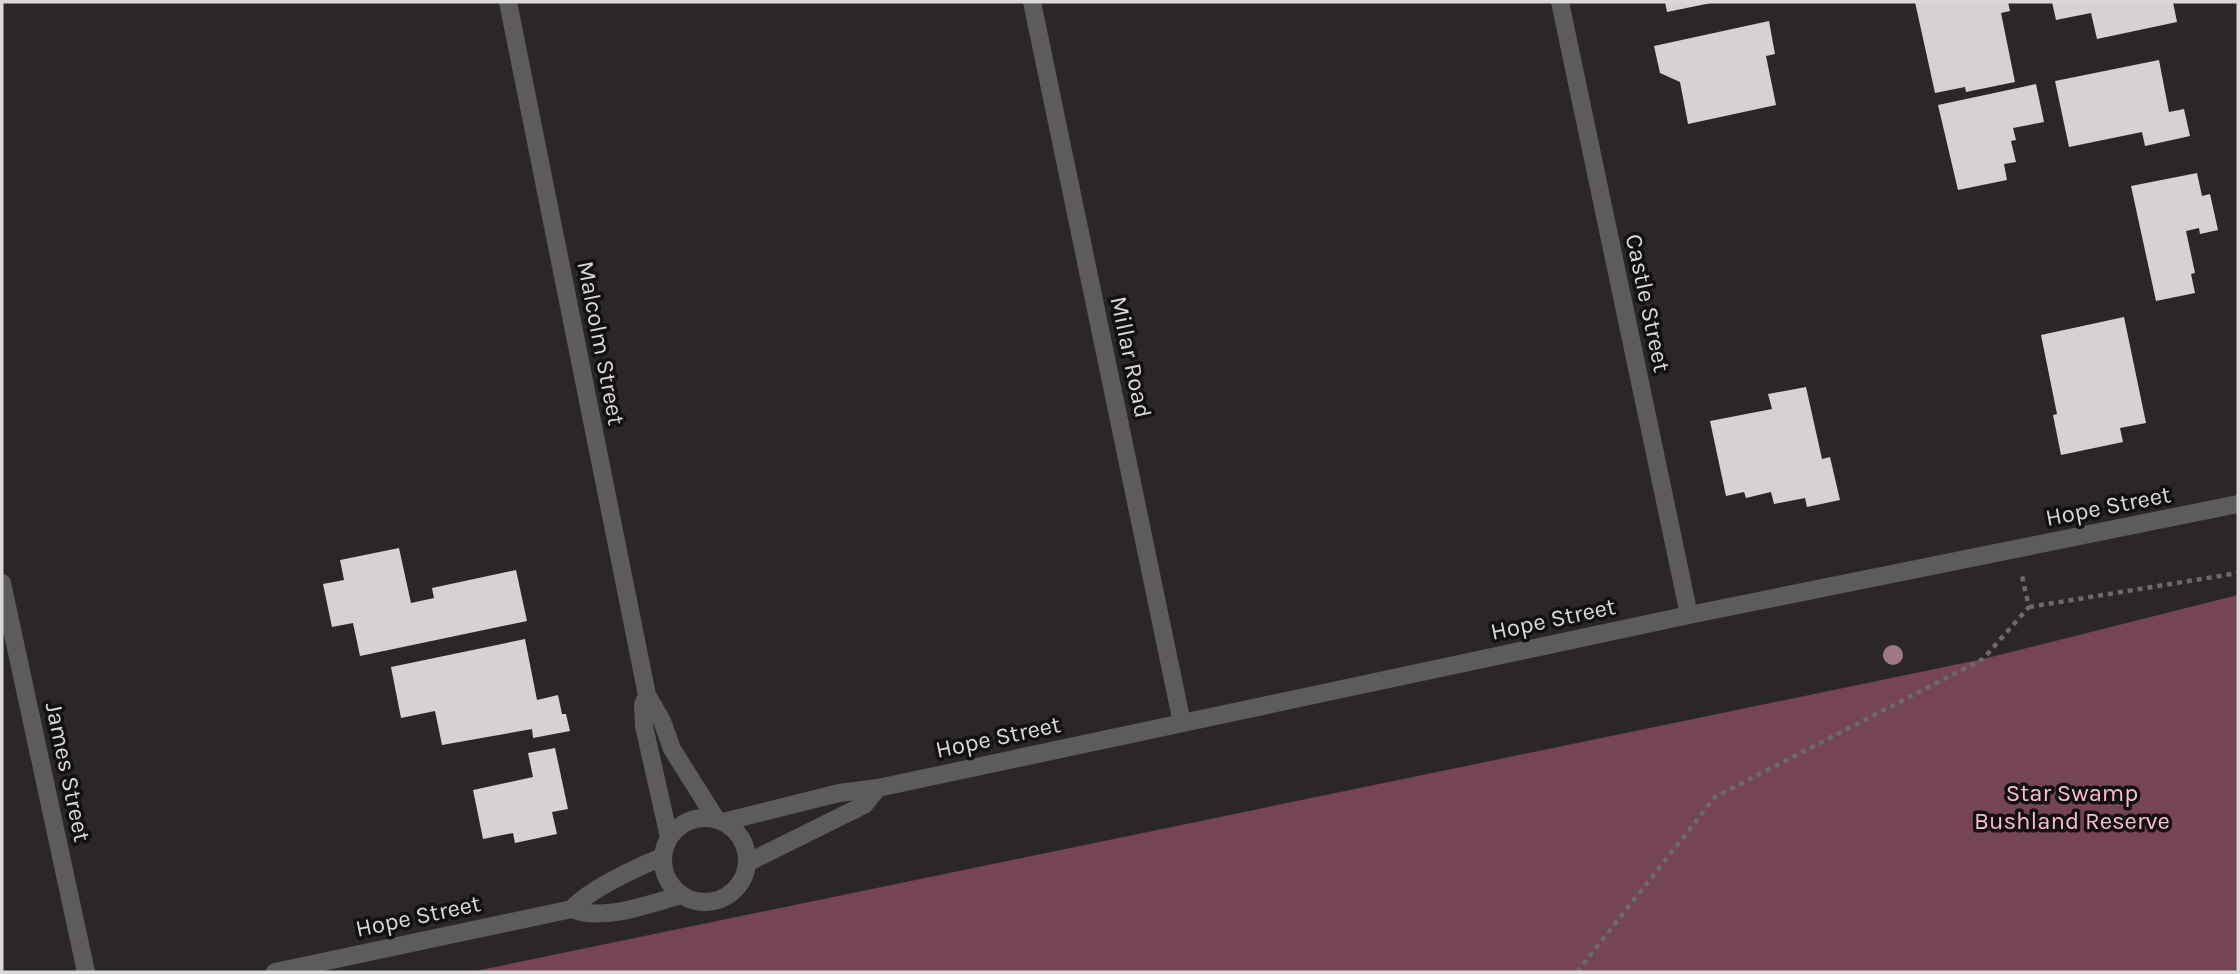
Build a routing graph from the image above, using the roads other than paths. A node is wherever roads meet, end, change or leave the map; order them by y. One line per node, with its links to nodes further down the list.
1 (508, 2): 7 (street, Malcolm Street)
2 (1032, 2): 8 (street, Millar Road)
3 (1560, 2): 6 (street, Castle Street)
4 (2238, 504): 6 (street, Hope Street)
5 (2, 583): 16 (street, James Street)
6 (1689, 615): 8 (street, Hope Street)
7 (647, 695): 10 (street, Malcolm Street); 11 (street, Malcolm Street)
8 (1182, 723): 9 (street, Hope Street)
9 (878, 788): 10 (street, Hope Street); 13 (street, Hope Street)
10 (720, 821): 11 (street); 13 (street)
11 (669, 837): 12 (street)
12 (663, 857): 14 (street); 15 (street, Hope Street)
13 (747, 863): 14 (street)
14 (681, 895): 15 (street, Hope Street)
15 (572, 909): 17 (street, Hope Street)
16 (86, 972)
17 (275, 972)

